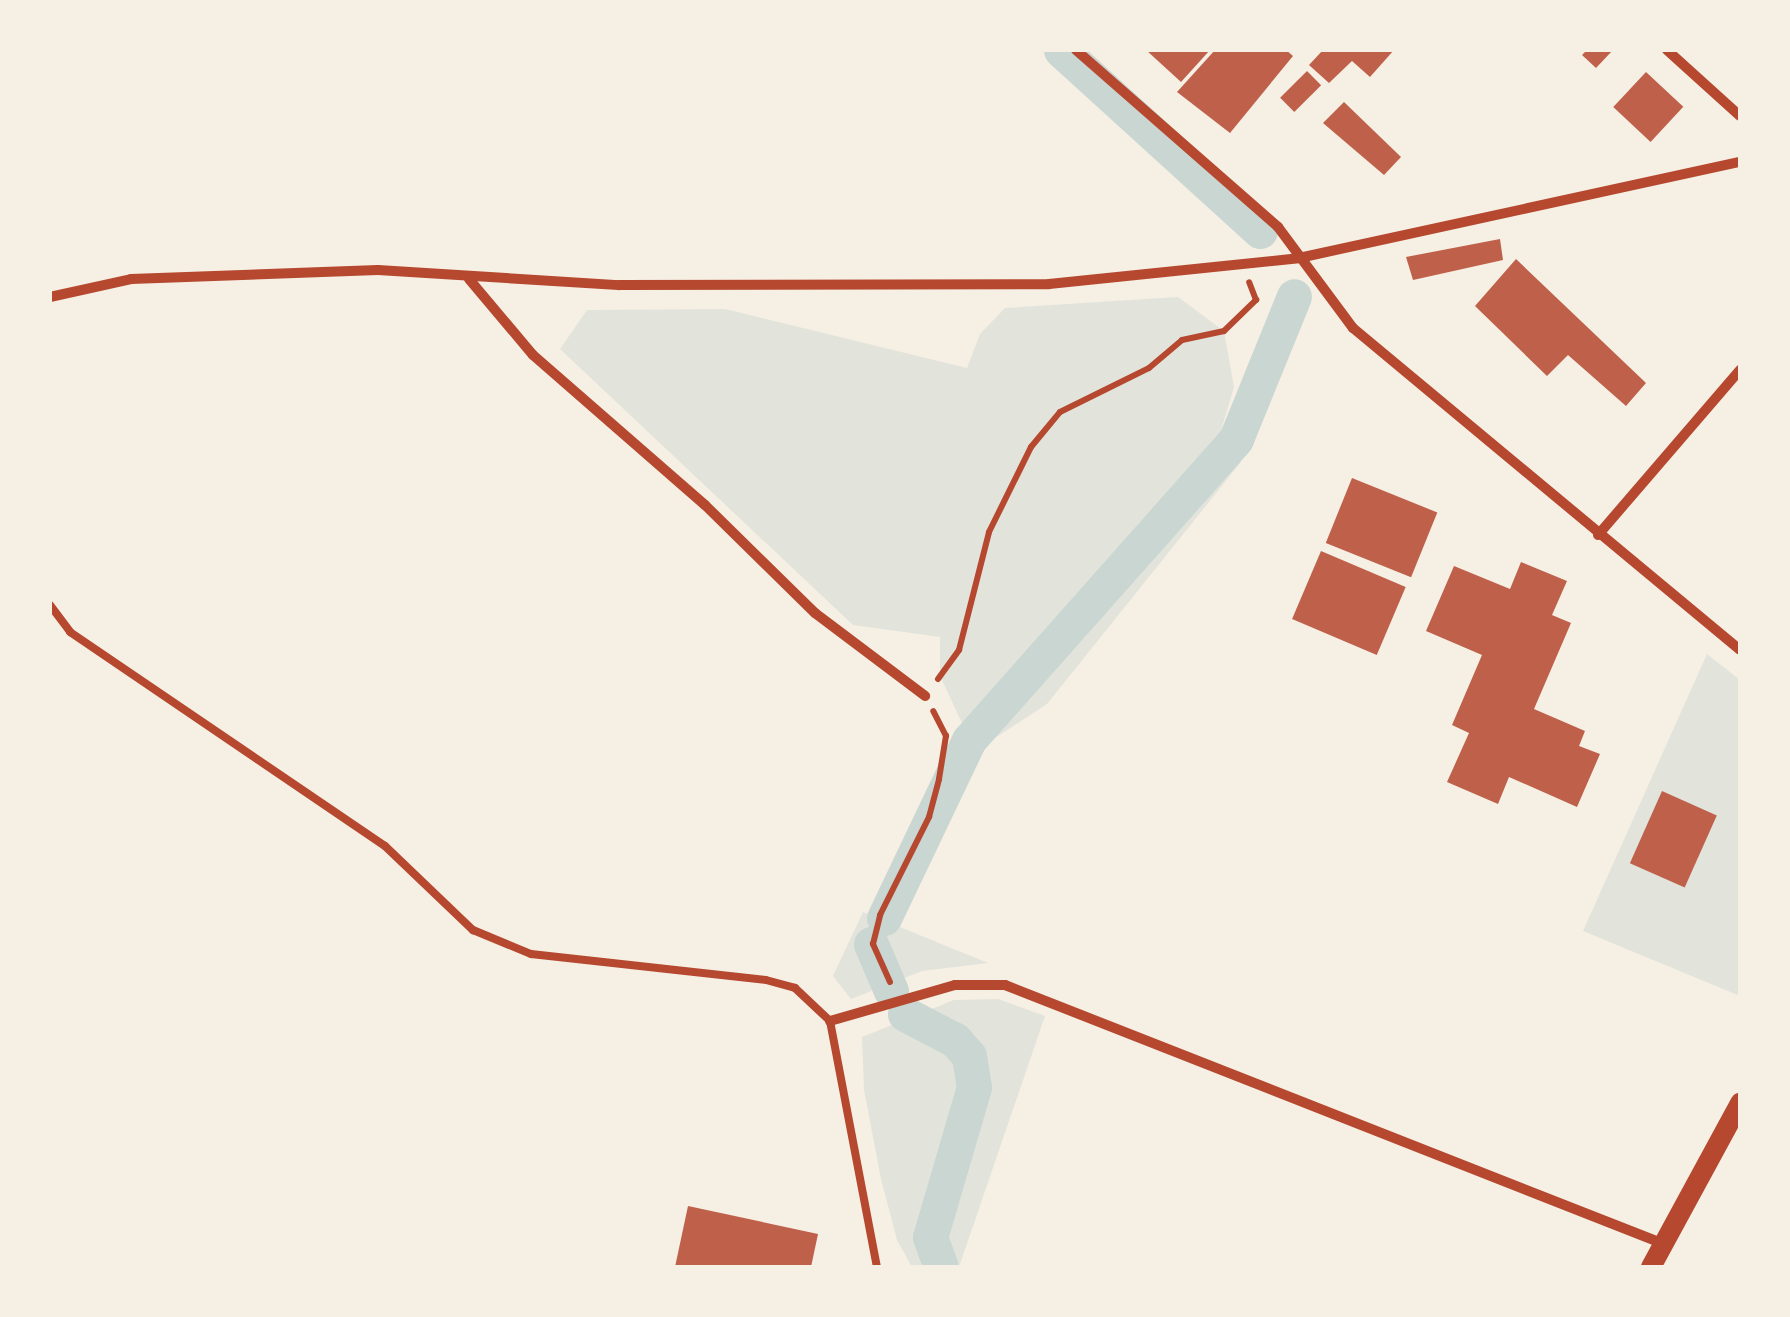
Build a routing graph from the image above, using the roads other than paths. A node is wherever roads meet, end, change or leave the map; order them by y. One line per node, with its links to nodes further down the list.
1 (1076, 50): 5 (street)
2 (1667, 50): 3 (street)
3 (1740, 116)
4 (1740, 162): 5 (street)
5 (1299, 258): 6 (street); 9 (street)
6 (468, 279): 7 (street); 12 (street)
7 (50, 298)
8 (1740, 370): 9 (street)
9 (1598, 535): 11 (street)
10 (50, 605): 13 (lane)
11 (1740, 650)
12 (925, 696)
13 (830, 1021): 15 (street); 16 (lane)
14 (1740, 1103): 15 (main road)
15 (1664, 1244): 17 (main road)
16 (877, 1267)
17 (1651, 1267)

